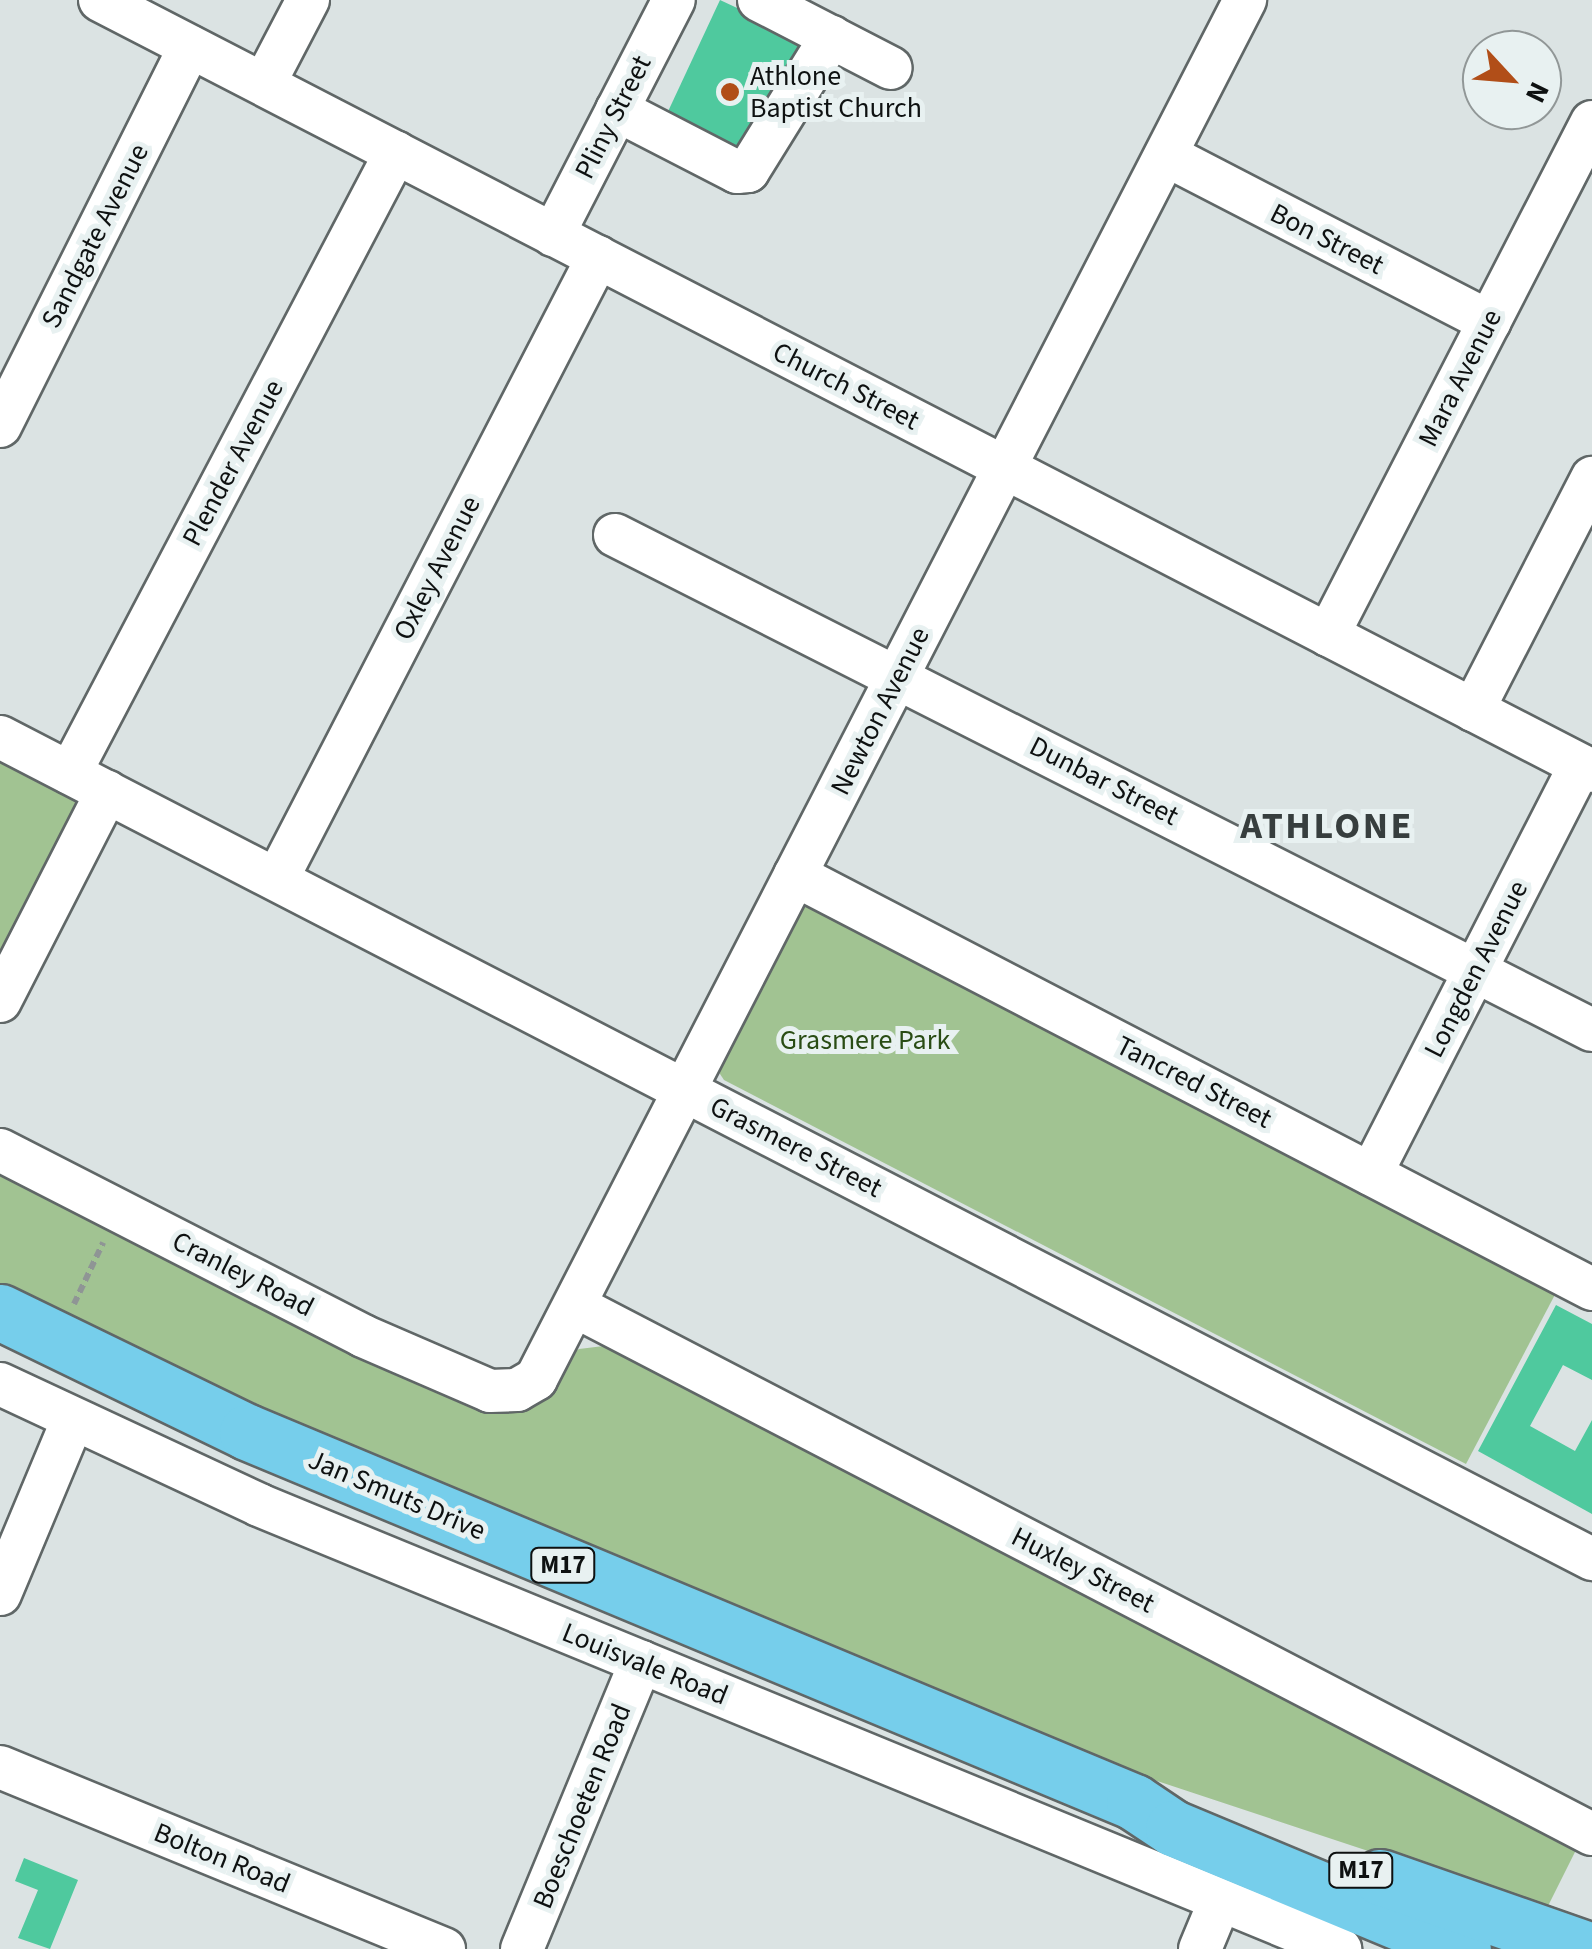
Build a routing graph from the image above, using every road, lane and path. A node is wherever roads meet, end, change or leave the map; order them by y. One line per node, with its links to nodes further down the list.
1 (100, 0): 7 (street, Church Street)
2 (308, 0): 9 (street)
3 (674, 0): 10 (street, Pliny Street)
4 (759, 0): 6 (street)
5 (1246, 0): 13 (street, Newton Avenue)
6 (831, 37): 8 (street); 10 (street)
7 (190, 47): 9 (street, Church Street); 17 (street, Sandgate Avenue)
8 (891, 68)
9 (264, 84): 12 (street, Church Street)
10 (617, 110): 14 (street, Pliny Street)
11 (1592, 122): 16 (street, Mara Avenue)
12 (396, 152): 14 (street, Church Street); 26 (street, Plender Avenue)
13 (1166, 156): 16 (street, Bon Street); 18 (street, Newton Avenue)
14 (553, 235): 15 (street, Church Street)
15 (598, 258): 18 (street, Church Street); 28 (street, Oxley Avenue)
16 (1489, 322): 21 (street, Mara Avenue)
17 (0, 426)
18 (1006, 468): 21 (street, Church Street); 22 (street, Newton Avenue)
19 (1592, 478): 23 (street)
20 (615, 534): 22 (street, Dunbar Street)
21 (1328, 635): 23 (street, Church Street)
22 (898, 676): 27 (street, Newton Avenue); 29 (street, Dunbar Street)
23 (1473, 710): 25 (street, Church Street)
24 (0, 737): 26 (street, Grasmere Street)
25 (1586, 768): 29 (street, Longden Avenue)
26 (88, 782): 28 (street, Grasmere Street); 30 (street)
27 (795, 875): 32 (street, Newton Avenue); 34 (street, Tancred Street)
28 (276, 879): 32 (street, Grasmere Street)
29 (1475, 970): 31 (street, Dunbar Street); 34 (street, Longden Avenue)
30 (0, 1000)
31 (1592, 1030)
32 (685, 1090): 37 (street, Newton Avenue); 43 (street, Grasmere Street)
33 (0, 1150): 35 (street, Cranley Road)
34 (1371, 1174): 36 (street, Tancred Street)
35 (118, 1210): 39 (path); 41 (street, Cranley Road)
36 (1592, 1289)
37 (574, 1306): 41 (street, Newton Avenue); 48 (street, Huxley Street)
38 (0, 1312): 47 (main road, Jan Smuts Drive / M17)
39 (68, 1315)
40 (0, 1384): 42 (street, Louisvale Road)
41 (490, 1391)
42 (72, 1422): 44 (street); 45 (street, Louisvale Road)
43 (1592, 1559)
44 (0, 1594)
45 (641, 1662): 49 (street, Louisvale Road); 51 (street, Boeschoeten Road)
46 (0, 1767): 50 (street, Bolton Road)
47 (1134, 1802): 54 (main road, Jan Smuts Drive / M17); 55 (main road, Jan Smuts Drive / M17)
48 (1592, 1834)
49 (1220, 1901): 52 (street); 53 (street, Louisvale Road)
50 (444, 1949)
51 (522, 1949)
52 (1200, 1949)
53 (1340, 1949)
54 (1463, 1949)
55 (1586, 1949)

